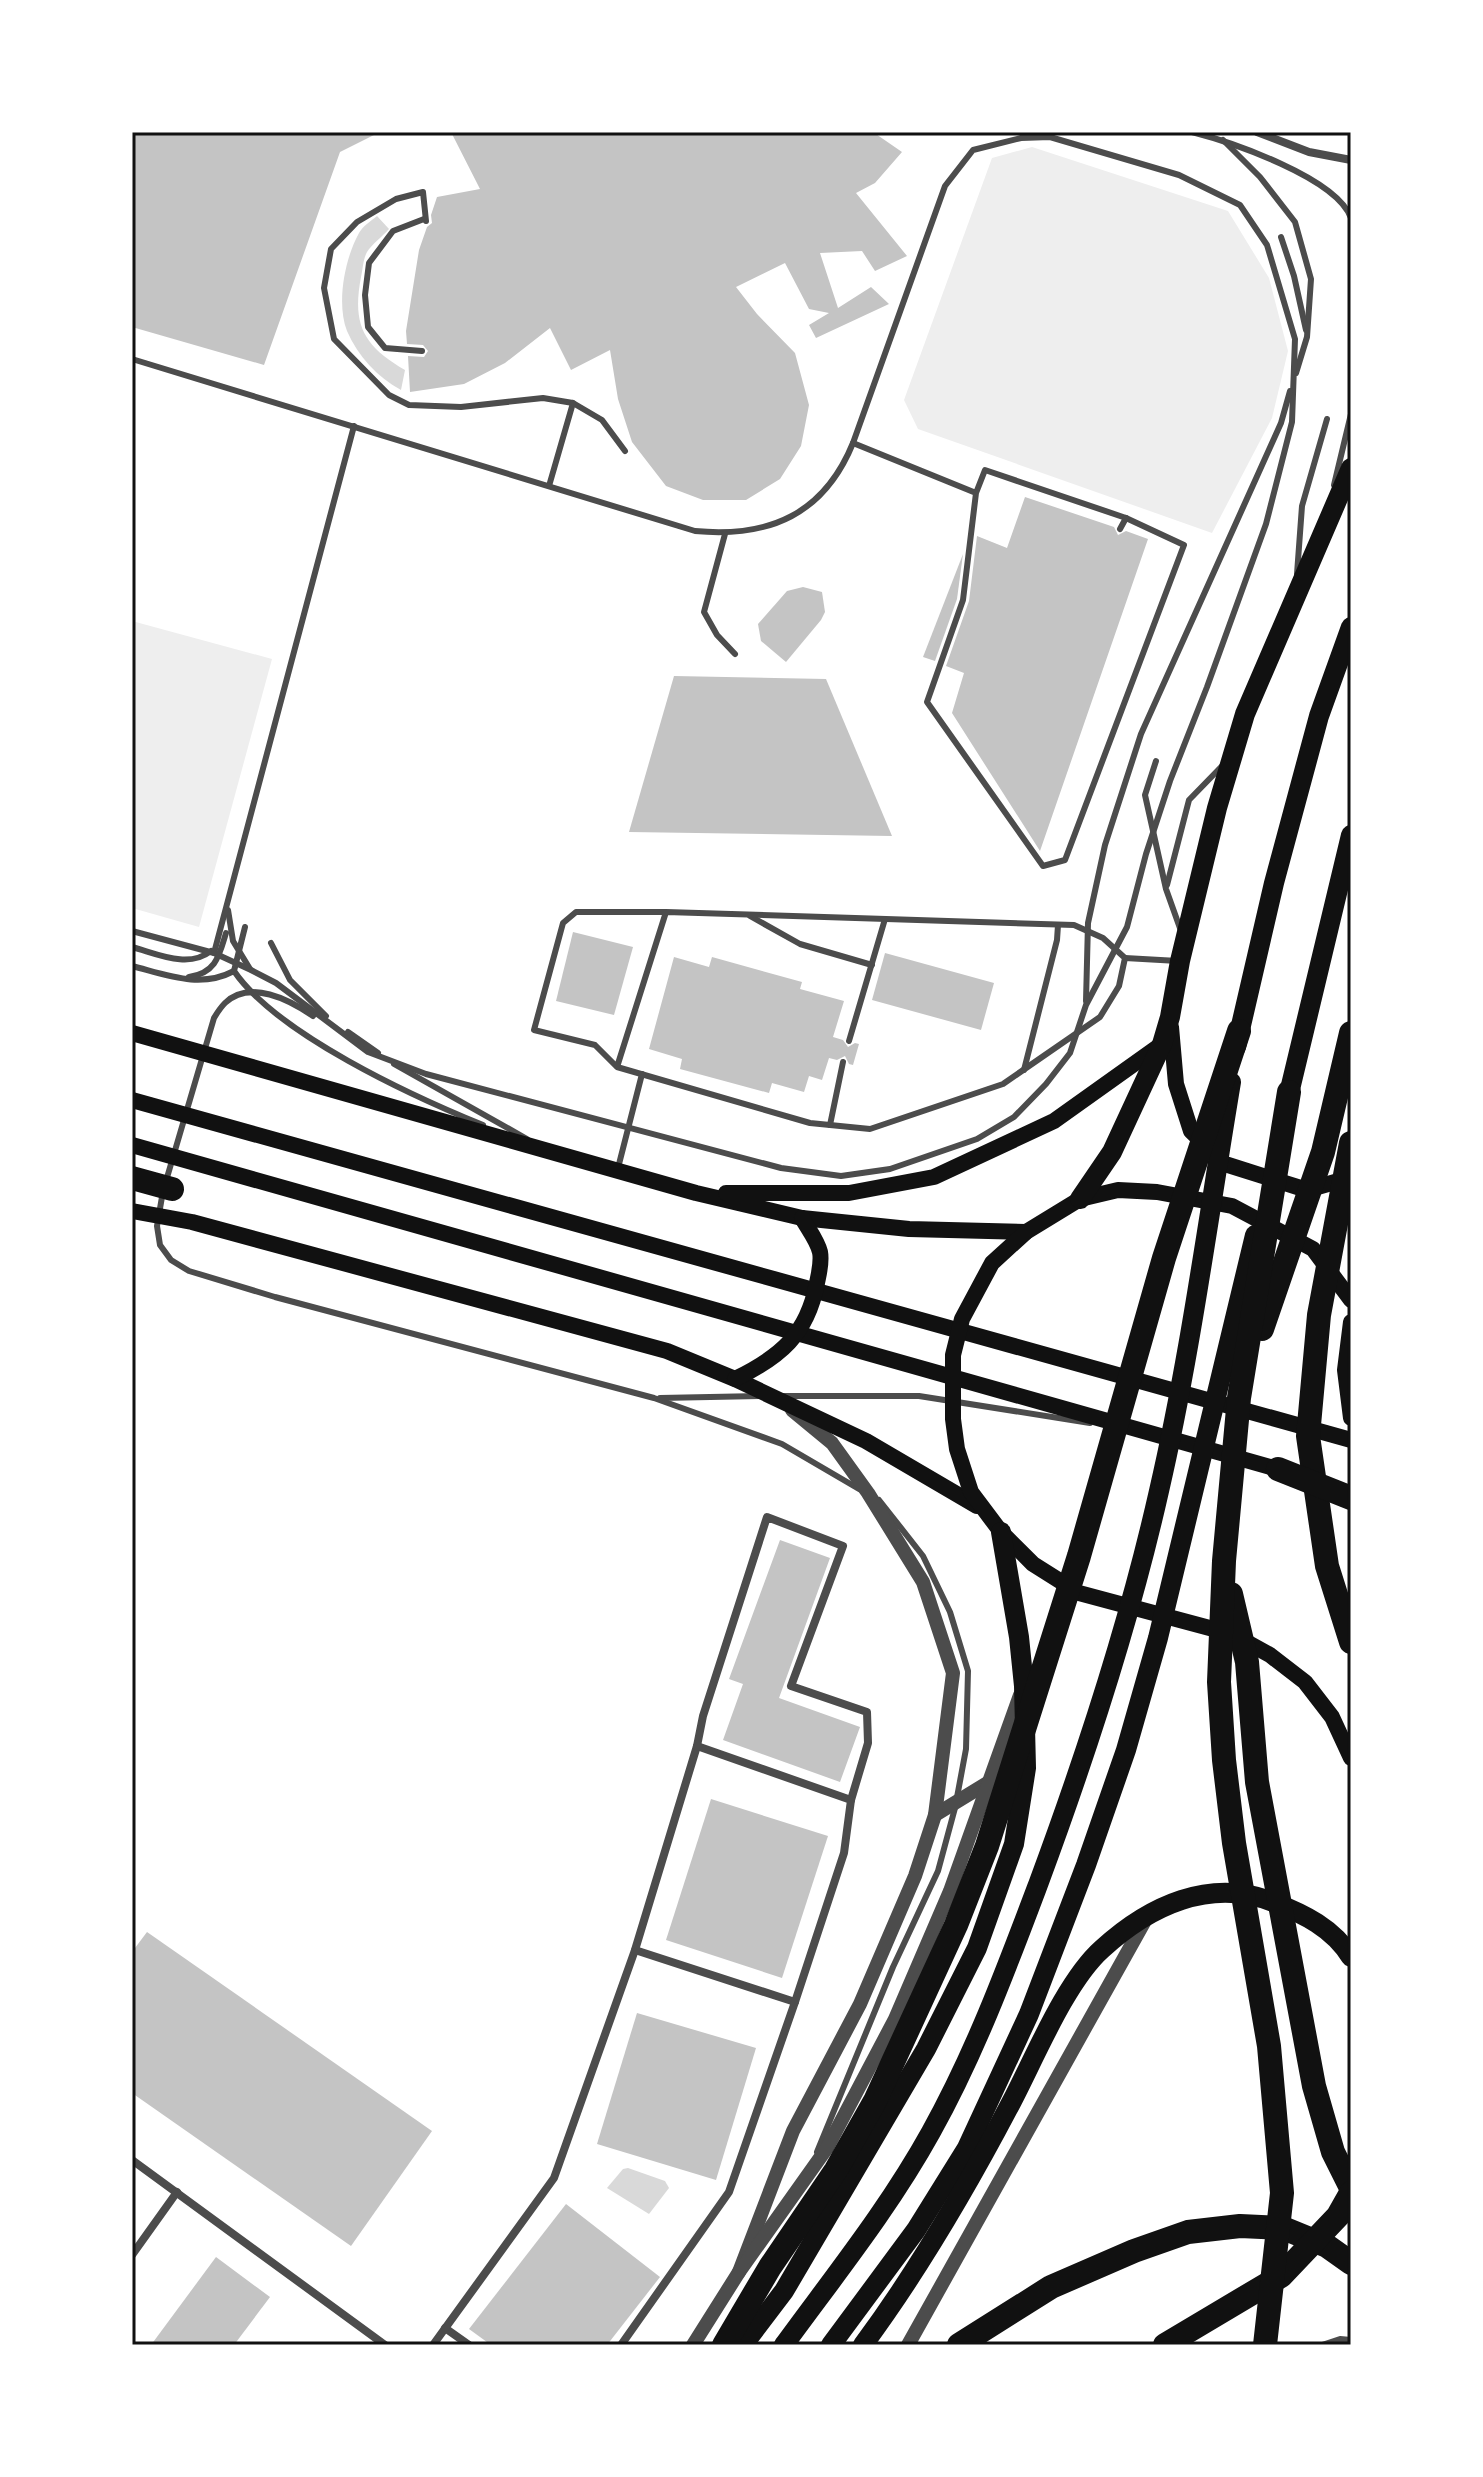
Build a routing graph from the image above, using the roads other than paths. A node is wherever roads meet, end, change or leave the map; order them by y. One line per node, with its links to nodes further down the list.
1 (1192, 132): 4 (lane)
2 (1257, 132): 5 (street)
3 (1019, 135): 15 (lane); 48 (lane)
4 (1223, 140): 6 (lane); 8 (lane)
5 (1351, 160)
6 (1351, 218)
7 (1281, 237): 8 (lane)
8 (1307, 337): 48 (lane)
9 (422, 351): 11 (lane)
10 (132, 359): 14 (lane)
11 (573, 403): 16 (lane); 18 (lane)
12 (1351, 414): 23 (lane)
13 (1327, 419): 24 (lane)
14 (354, 426): 18 (lane); 31 (lane)
15 (853, 443): 19 (lane); 22 (lane)
16 (625, 451)
17 (1351, 468): 23 (main road)
18 (549, 486): 22 (lane)
19 (976, 493): 20 (lane); 20 (lane)
20 (1126, 518): 21 (lane)
21 (1120, 529)
22 (725, 534): 26 (lane)
23 (1320, 539): 24 (main road)
24 (1295, 598): 27 (main road)
25 (1351, 627): 50 (main road)
26 (735, 654)
27 (1233, 755): 30 (lane); 40 (main road)
28 (1156, 761): 30 (lane)
29 (1351, 835): 60 (main road)
30 (1166, 889): 40 (lane)
31 (227, 903): 41 (lane); 45 (lane)
32 (666, 912): 33 (lane); 57 (lane); 57 (lane)
33 (747, 915): 34 (lane); 43 (lane)
34 (885, 919): 35 (lane); 43 (lane)
35 (1058, 925): 42 (lane); 58 (lane)
36 (245, 927): 46 (lane)
37 (132, 931): 41 (lane)
38 (271, 943): 66 (lane)
39 (132, 947): 47 (lane)
40 (1182, 951): 42 (lane); 49 (main road)
41 (214, 953): 45 (lane)
42 (1125, 958): 58 (lane)
43 (872, 965): 53 (lane)
44 (132, 966): 47 (lane)
45 (251, 970): 55 (lane)
46 (234, 971): 47 (lane); 66 (lane)
47 (176, 977)
48 (1086, 1005): 55 (lane)
49 (1170, 1017): 54 (main road); 69 (main road)
50 (1239, 1031): 110 (highway); 122 (main road)
51 (132, 1033): 66 (main road)
52 (1351, 1033): 65 (highway)
53 (849, 1041)
54 (1162, 1044): 71 (main road); 72 (main road)
55 (368, 1052): 79 (lane)
56 (843, 1062): 62 (lane)
57 (617, 1067): 59 (lane)
58 (1024, 1070): 62 (lane)
59 (642, 1074): 62 (lane); 67 (lane)
60 (1289, 1092): 80 (highway); 123 (main road)
61 (132, 1100): 85 (main road)
62 (830, 1125)
63 (1351, 1143): 84 (highway)
64 (132, 1145): 83 (main road)
65 (1323, 1152): 80 (highway); 84 (highway)
66 (554, 1153): 67 (main road)
67 (617, 1171): 71 (main road)
68 (132, 1178): 70 (highway)
69 (1351, 1178)
70 (172, 1189)
71 (696, 1193): 74 (main road)
72 (1080, 1199): 75 (main road); 76 (main road)
73 (132, 1211): 78 (main road)
74 (802, 1218): 75 (main road); 78 (main road)
75 (1026, 1232): 89 (main road)
76 (1351, 1300)
77 (1351, 1322): 82 (main road)
78 (735, 1379): 81 (main road)
79 (654, 1398): 83 (lane); 106 (lane)
80 (1239, 1398): 91 (highway)
81 (783, 1402): 89 (main road); 98 (street)
82 (1351, 1418)
83 (1149, 1433): 86 (main road)
84 (1308, 1436): 92 (highway)
85 (1351, 1440)
86 (1278, 1469): 87 (main road); 88 (highway)
87 (1351, 1490)
88 (1351, 1498)
89 (985, 1511): 90 (main road)
90 (1001, 1532): 93 (main road); 95 (main road)
91 (1224, 1561): 104 (highway); 127 (highway)
92 (1351, 1642)
93 (1024, 1686): 96 (street); 121 (main road)
94 (697, 1746): 97 (street); 97 (street); 100 (street)
95 (1351, 1758)
96 (989, 1782): 98 (street); 111 (street)
97 (851, 1800): 102 (street)
98 (935, 1815): 111 (street)
99 (1149, 1913): 101 (main road); 114 (main road); 124 (street)
100 (635, 1950): 102 (street); 112 (street)
101 (1351, 1957)
102 (795, 2002): 118 (street)
103 (132, 2160): 105 (street)
104 (1351, 2190): 126 (highway)
105 (177, 2192): 108 (street); 115 (street)
106 (794, 2208)
107 (788, 2223): 110 (lane)
108 (132, 2255)
109 (1351, 2263): 125 (highway)
110 (770, 2267): 120 (highway)
111 (739, 2272): 119 (street)
112 (445, 2328): 116 (street); 117 (street)
113 (1351, 2340): 128 (lane)
114 (866, 2342)
115 (385, 2345)
116 (433, 2345)
117 (469, 2345)
118 (621, 2345)
119 (693, 2345)
120 (724, 2345)
121 (743, 2345)
122 (784, 2345)
123 (831, 2345)
124 (908, 2345)
125 (959, 2345)
126 (1165, 2345)
127 (1265, 2345)
128 (1322, 2345)

